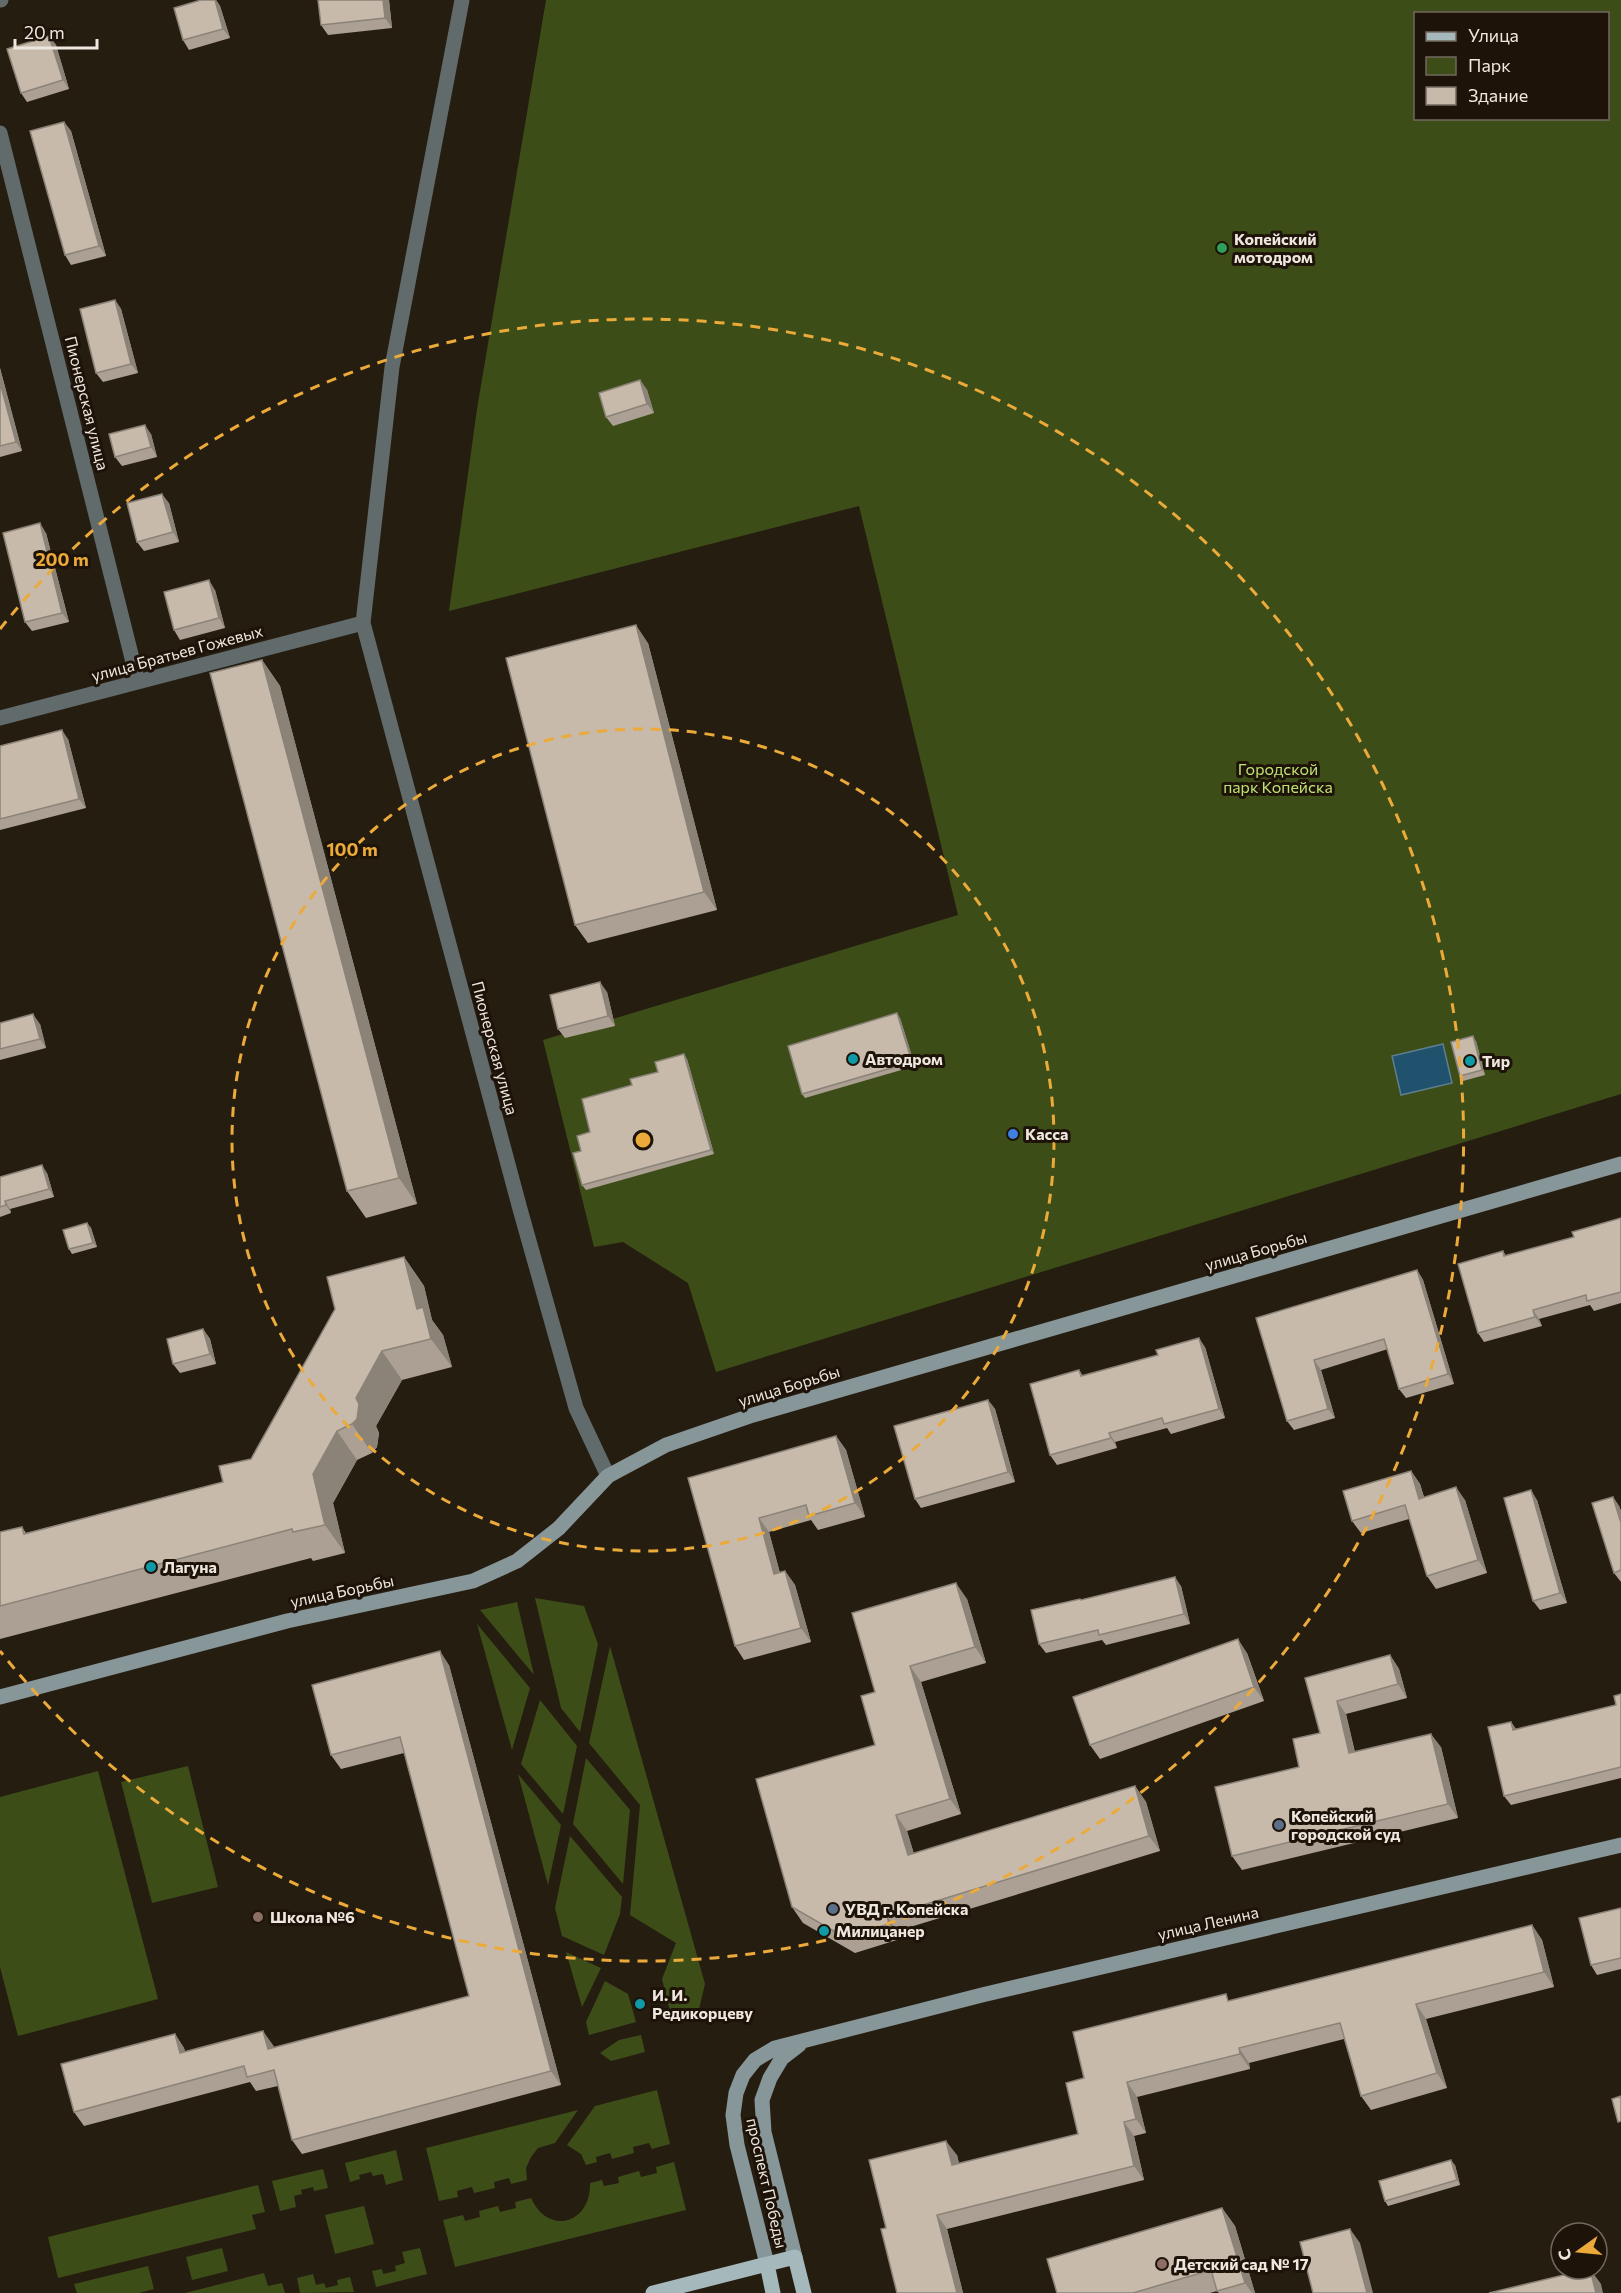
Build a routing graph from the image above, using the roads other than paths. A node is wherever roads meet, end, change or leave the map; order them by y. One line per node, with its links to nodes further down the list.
1 (462, 0): 3 (street)
2 (0, 133): 4 (street, Пионерская улица)
3 (363, 623): 4 (street, улица Братьев Гожевых); 7 (street, Пионерская улица)
4 (138, 682): 5 (street, улица Братьев Гожевых)
5 (0, 718)
6 (1621, 1164): 7 (street, улица Борьбы)
7 (608, 1476): 8 (street, улица Борьбы)
8 (0, 1697)
9 (1621, 1845): 10 (street, улица Ленина)
10 (804, 2041): 11 (street); 12 (street, проспект Победы)
11 (795, 2257): 12 (main road, проспект Победы); 15 (main road, проспект Победы)
12 (766, 2264): 13 (main road); 14 (main road, проспект Победы)
13 (653, 2293)
14 (773, 2293)
15 (804, 2293)

